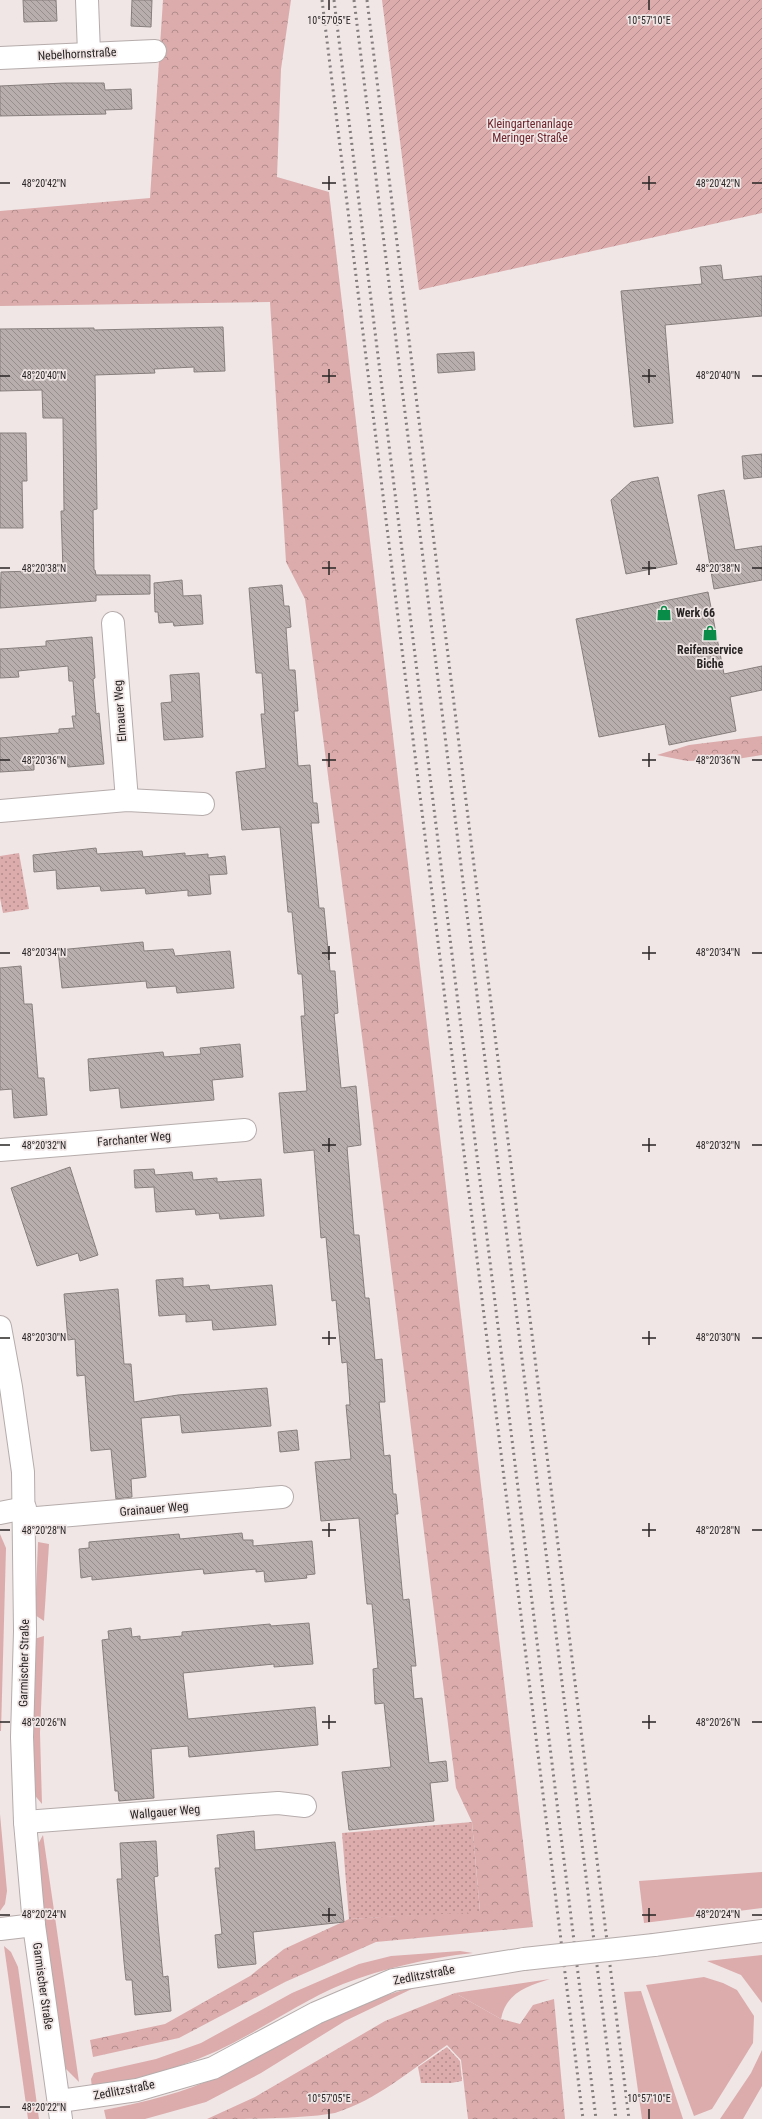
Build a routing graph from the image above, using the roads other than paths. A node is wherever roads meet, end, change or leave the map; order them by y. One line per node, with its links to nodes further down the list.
1 (87, 0): 3 (street)
2 (154, 51): 3 (street, Nebelhornstraße)
3 (89, 53): 4 (street, Nebelhornstraße)
4 (0, 58)
5 (113, 623): 6 (street, Elmauer Weg)
6 (127, 800): 7 (street); 8 (street)
7 (203, 804)
8 (0, 811)
9 (245, 1130): 10 (street, Farchanter Weg)
10 (0, 1150)
11 (0, 1327): 14 (street, Garmischer Straße)
12 (282, 1496): 14 (street, Grainauer Weg)
13 (0, 1513): 14 (street, Grainauer Weg)
14 (25, 1514): 16 (street, Garmischer Straße)
15 (305, 1806): 16 (street, Wallgauer Weg)
16 (25, 1822): 17 (street, Garmischer Straße)
17 (34, 1925): 18 (street); 20 (street, Garmischer Straße)
18 (0, 1929)
19 (762, 1931): 20 (street, Zedlitzstraße, bridge)
20 (60, 2110)

